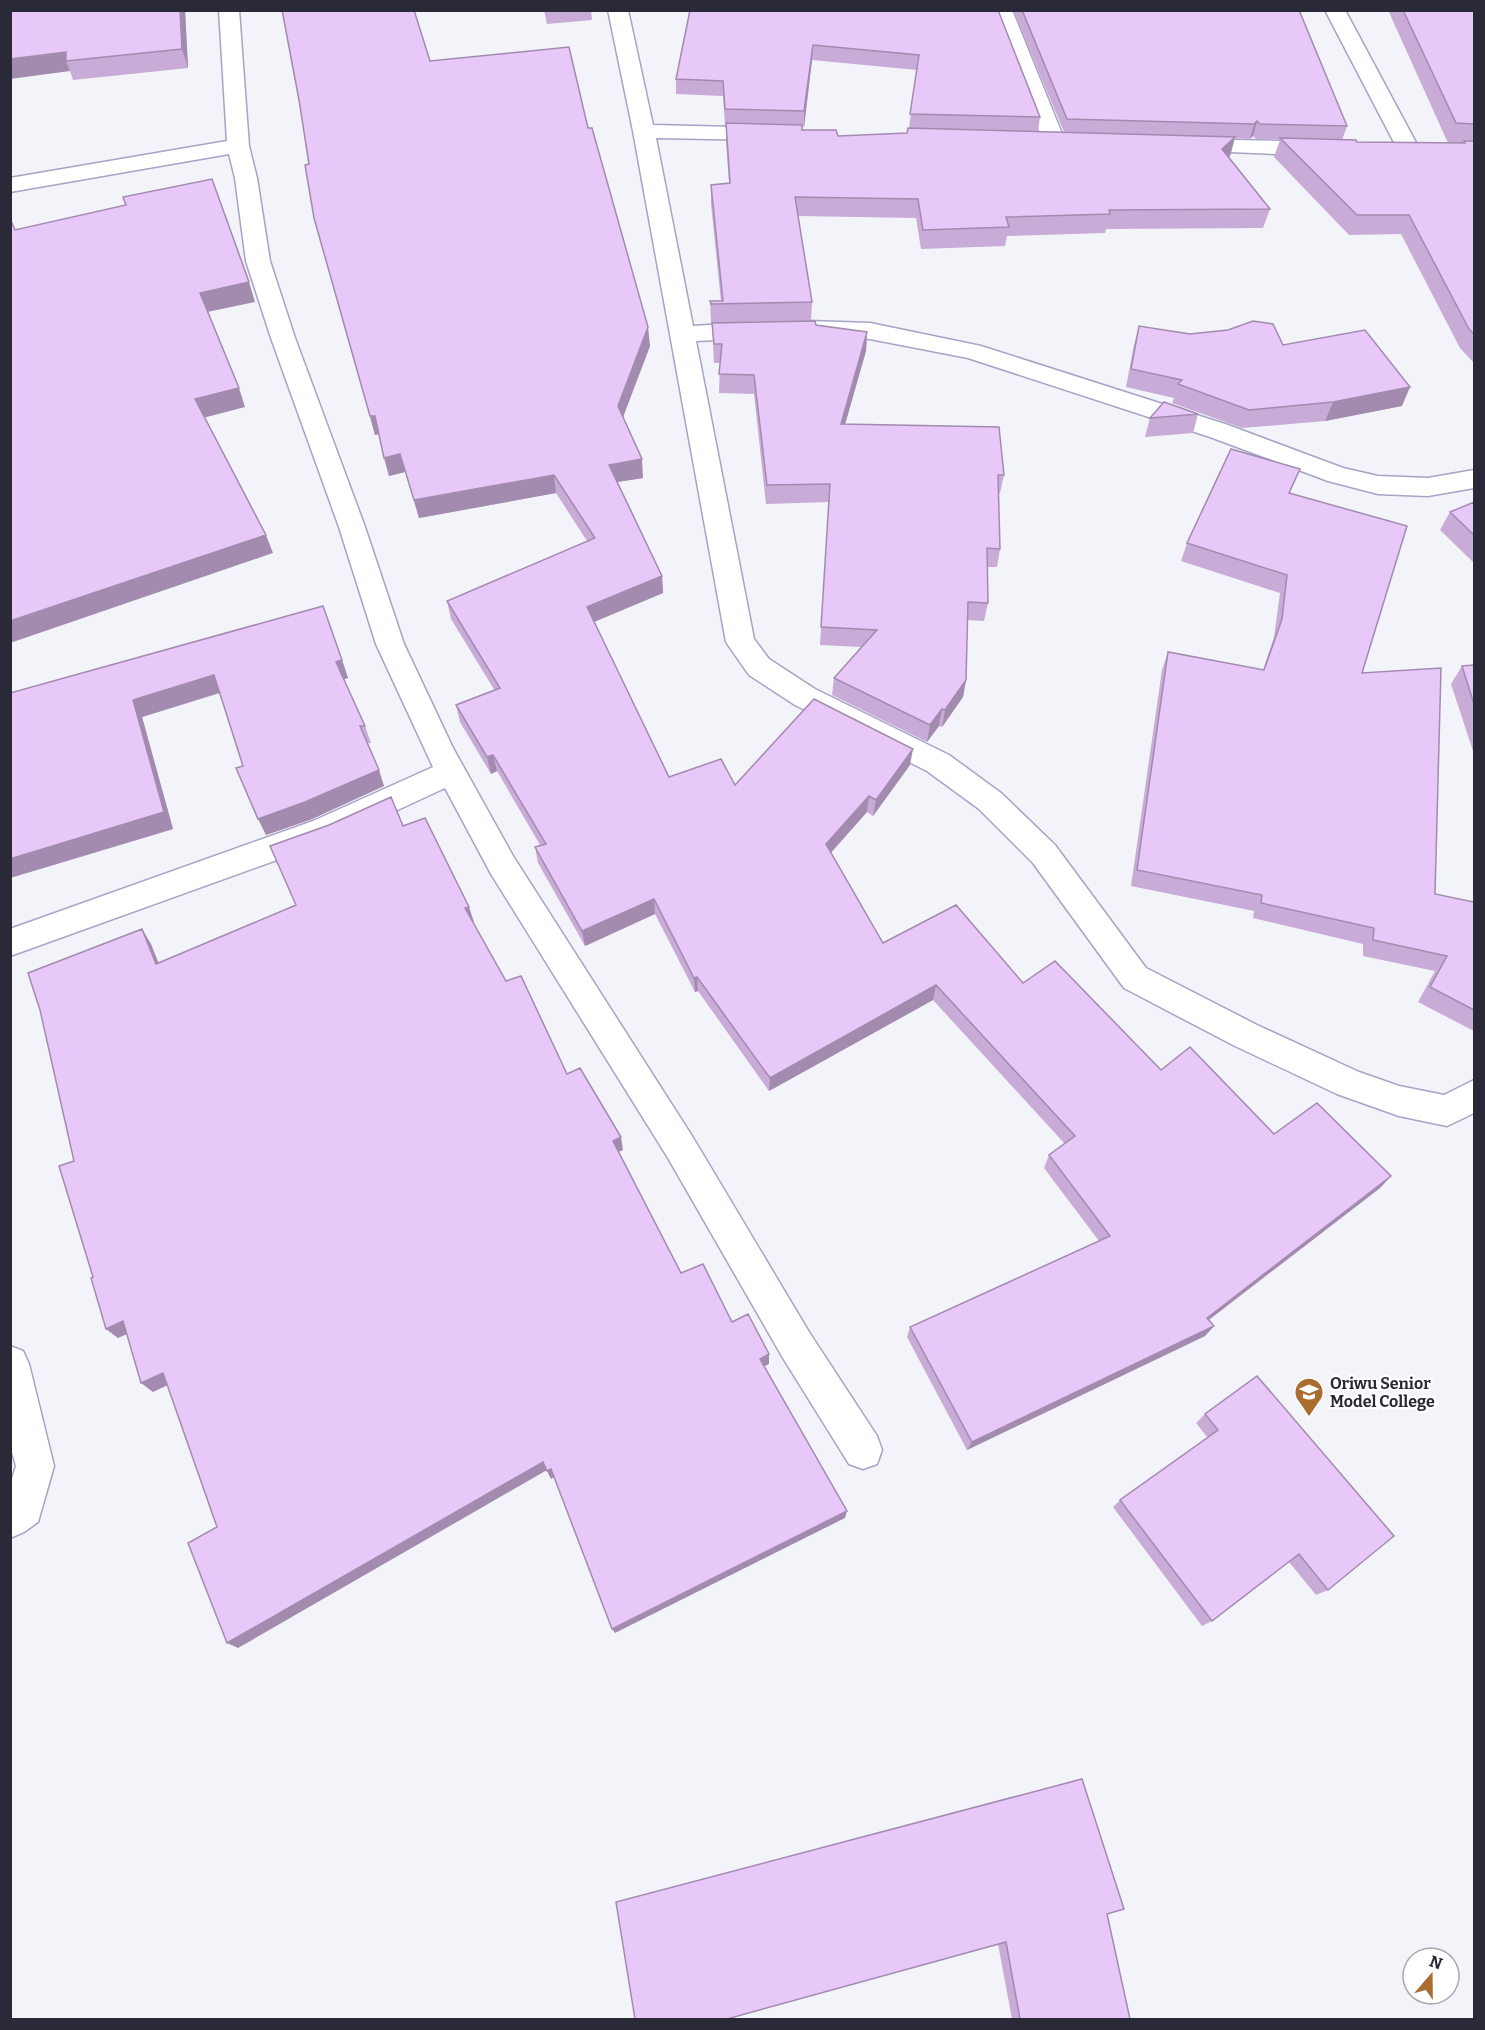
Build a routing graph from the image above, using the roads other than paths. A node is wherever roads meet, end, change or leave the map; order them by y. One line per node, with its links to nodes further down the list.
1 (229, 10): 11 (street)
2 (618, 10): 5 (street)
3 (1002, 10): 8 (street)
4 (1335, 10): 13 (street)
5 (644, 131): 6 (street); 15 (street)
6 (796, 135)
7 (1031, 141): 8 (street)
8 (1054, 141): 9 (street)
9 (1078, 142)
10 (1173, 144): 12 (street)
11 (237, 146): 14 (street); 17 (street)
12 (1339, 149)
13 (1386, 151)
14 (10, 185)
15 (681, 334): 16 (street); 19 (street)
16 (1474, 479)
17 (451, 772): 18 (street); 21 (street)
18 (10, 943)
19 (1474, 1095)
20 (10, 1364): 22 (street)
21 (863, 1450)
22 (17, 1513)

